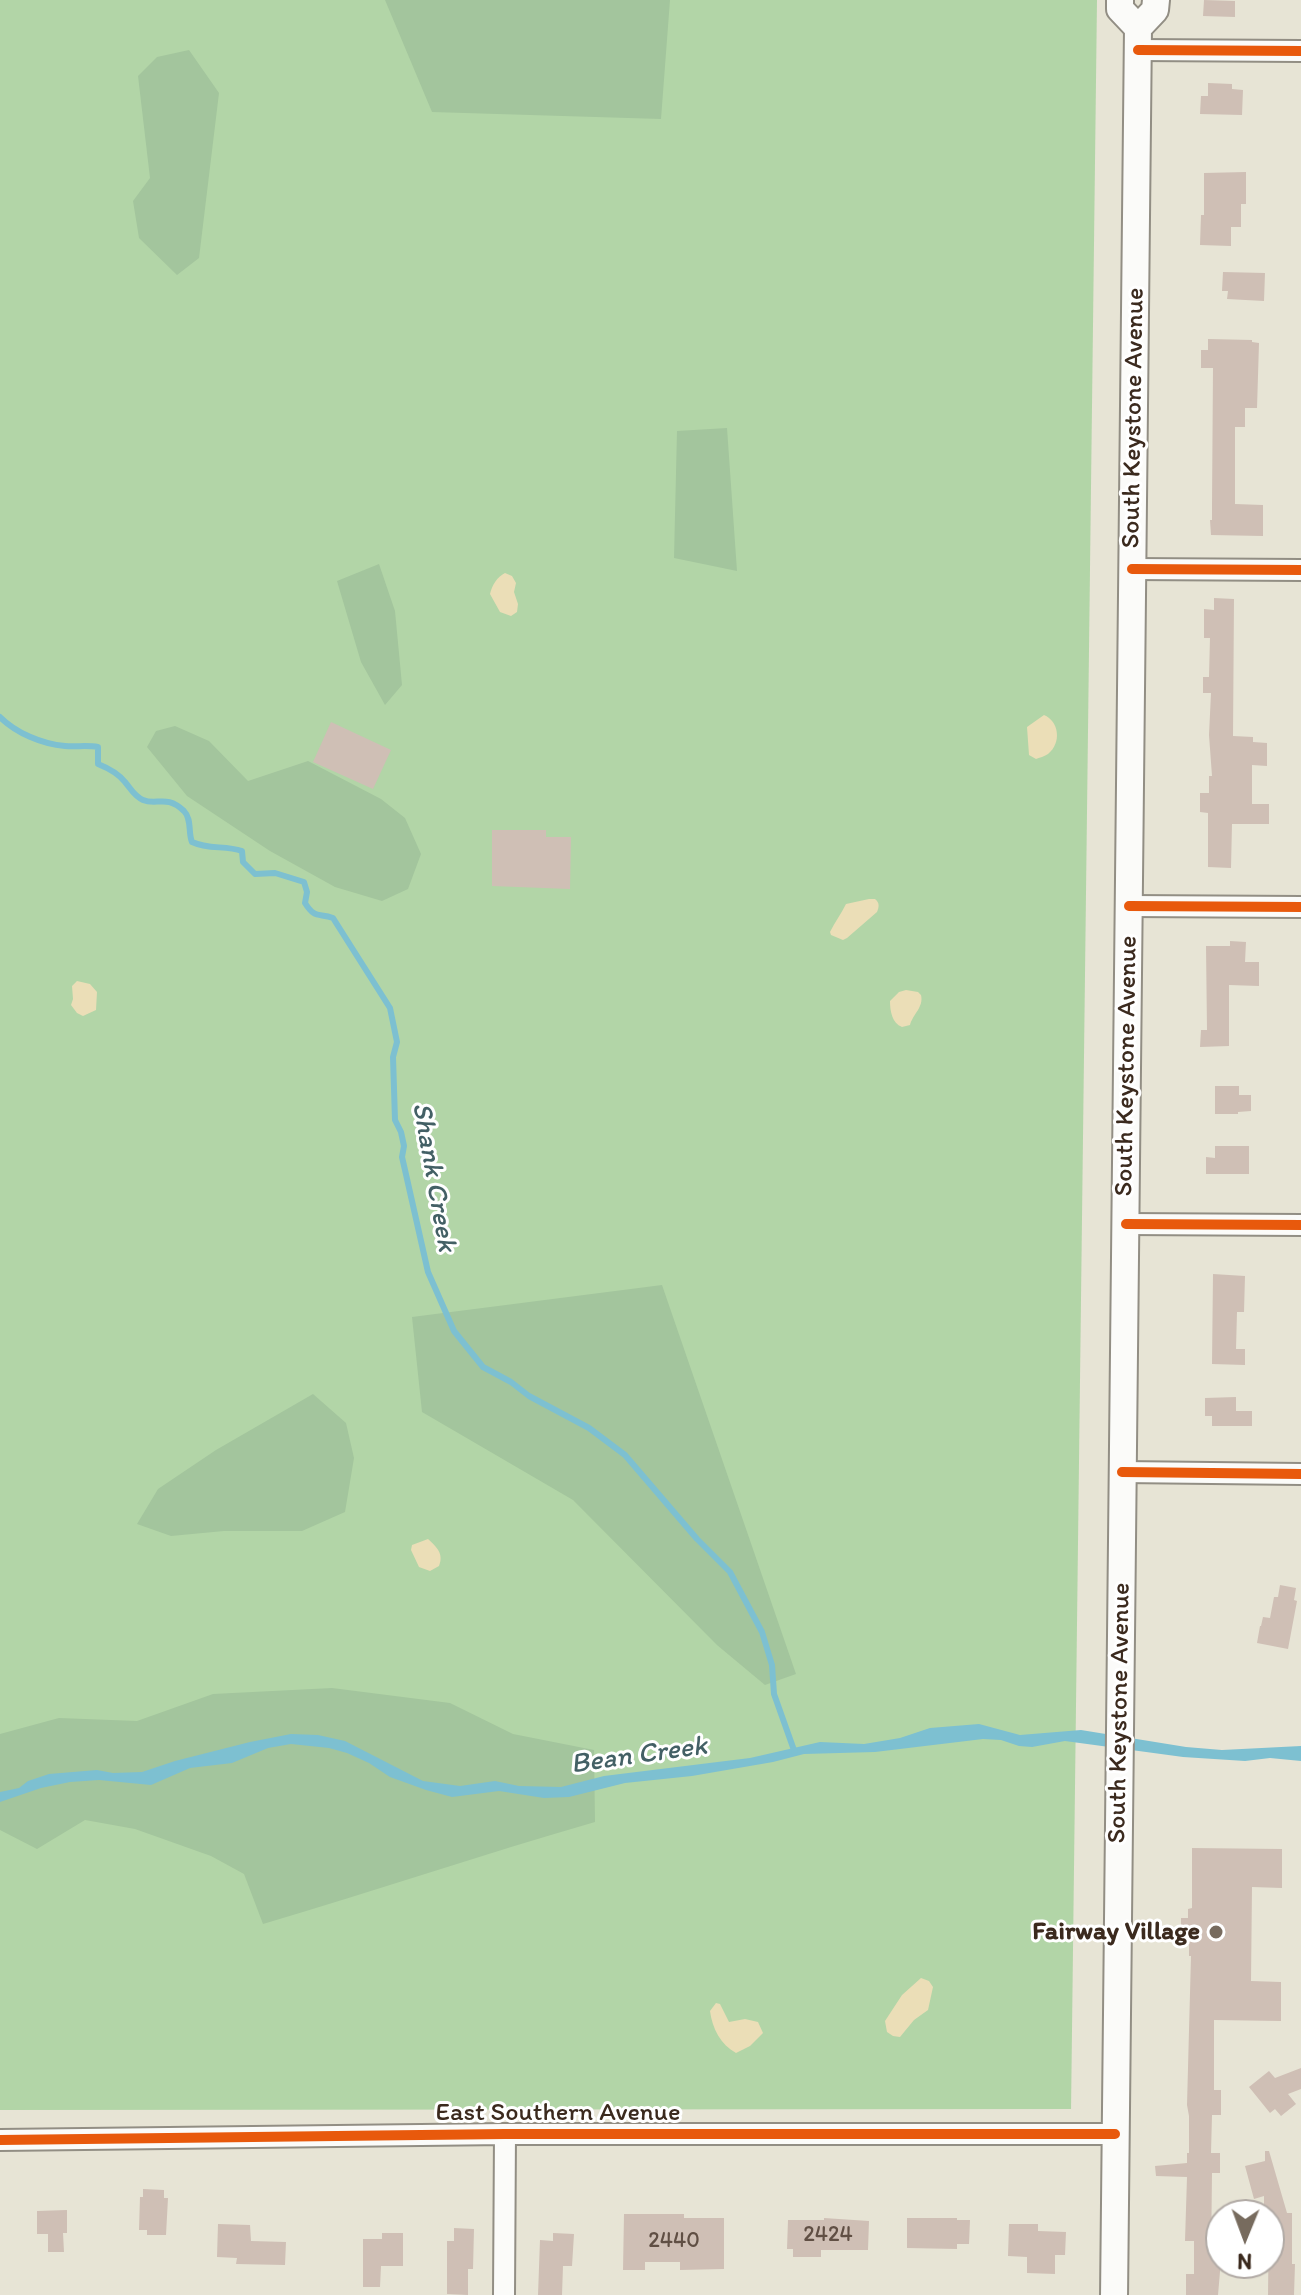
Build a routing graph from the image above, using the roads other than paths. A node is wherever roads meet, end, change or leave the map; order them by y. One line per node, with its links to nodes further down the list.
1 (1120, 0): 3 (main road)
2 (1156, 0): 3 (main road)
3 (1138, 39): 4 (street); 5 (main road, South Keystone Avenue)
4 (1301, 51)
5 (1132, 569): 6 (street); 7 (main road, South Keystone Avenue)
6 (1301, 570)
7 (1129, 906): 8 (street); 9 (main road, South Keystone Avenue)
8 (1301, 907)
9 (1126, 1224): 10 (street); 11 (main road, South Keystone Avenue)
10 (1301, 1225)
11 (1122, 1472): 12 (street); 14 (main road, South Keystone Avenue)
12 (1301, 1474)
13 (505, 2134): 14 (street, East Southern Avenue); 15 (street, East Southern Avenue); 16 (street)
14 (1115, 2134): 17 (main road, South Keystone Avenue)
15 (0, 2140)
16 (504, 2295)
17 (1114, 2295)

